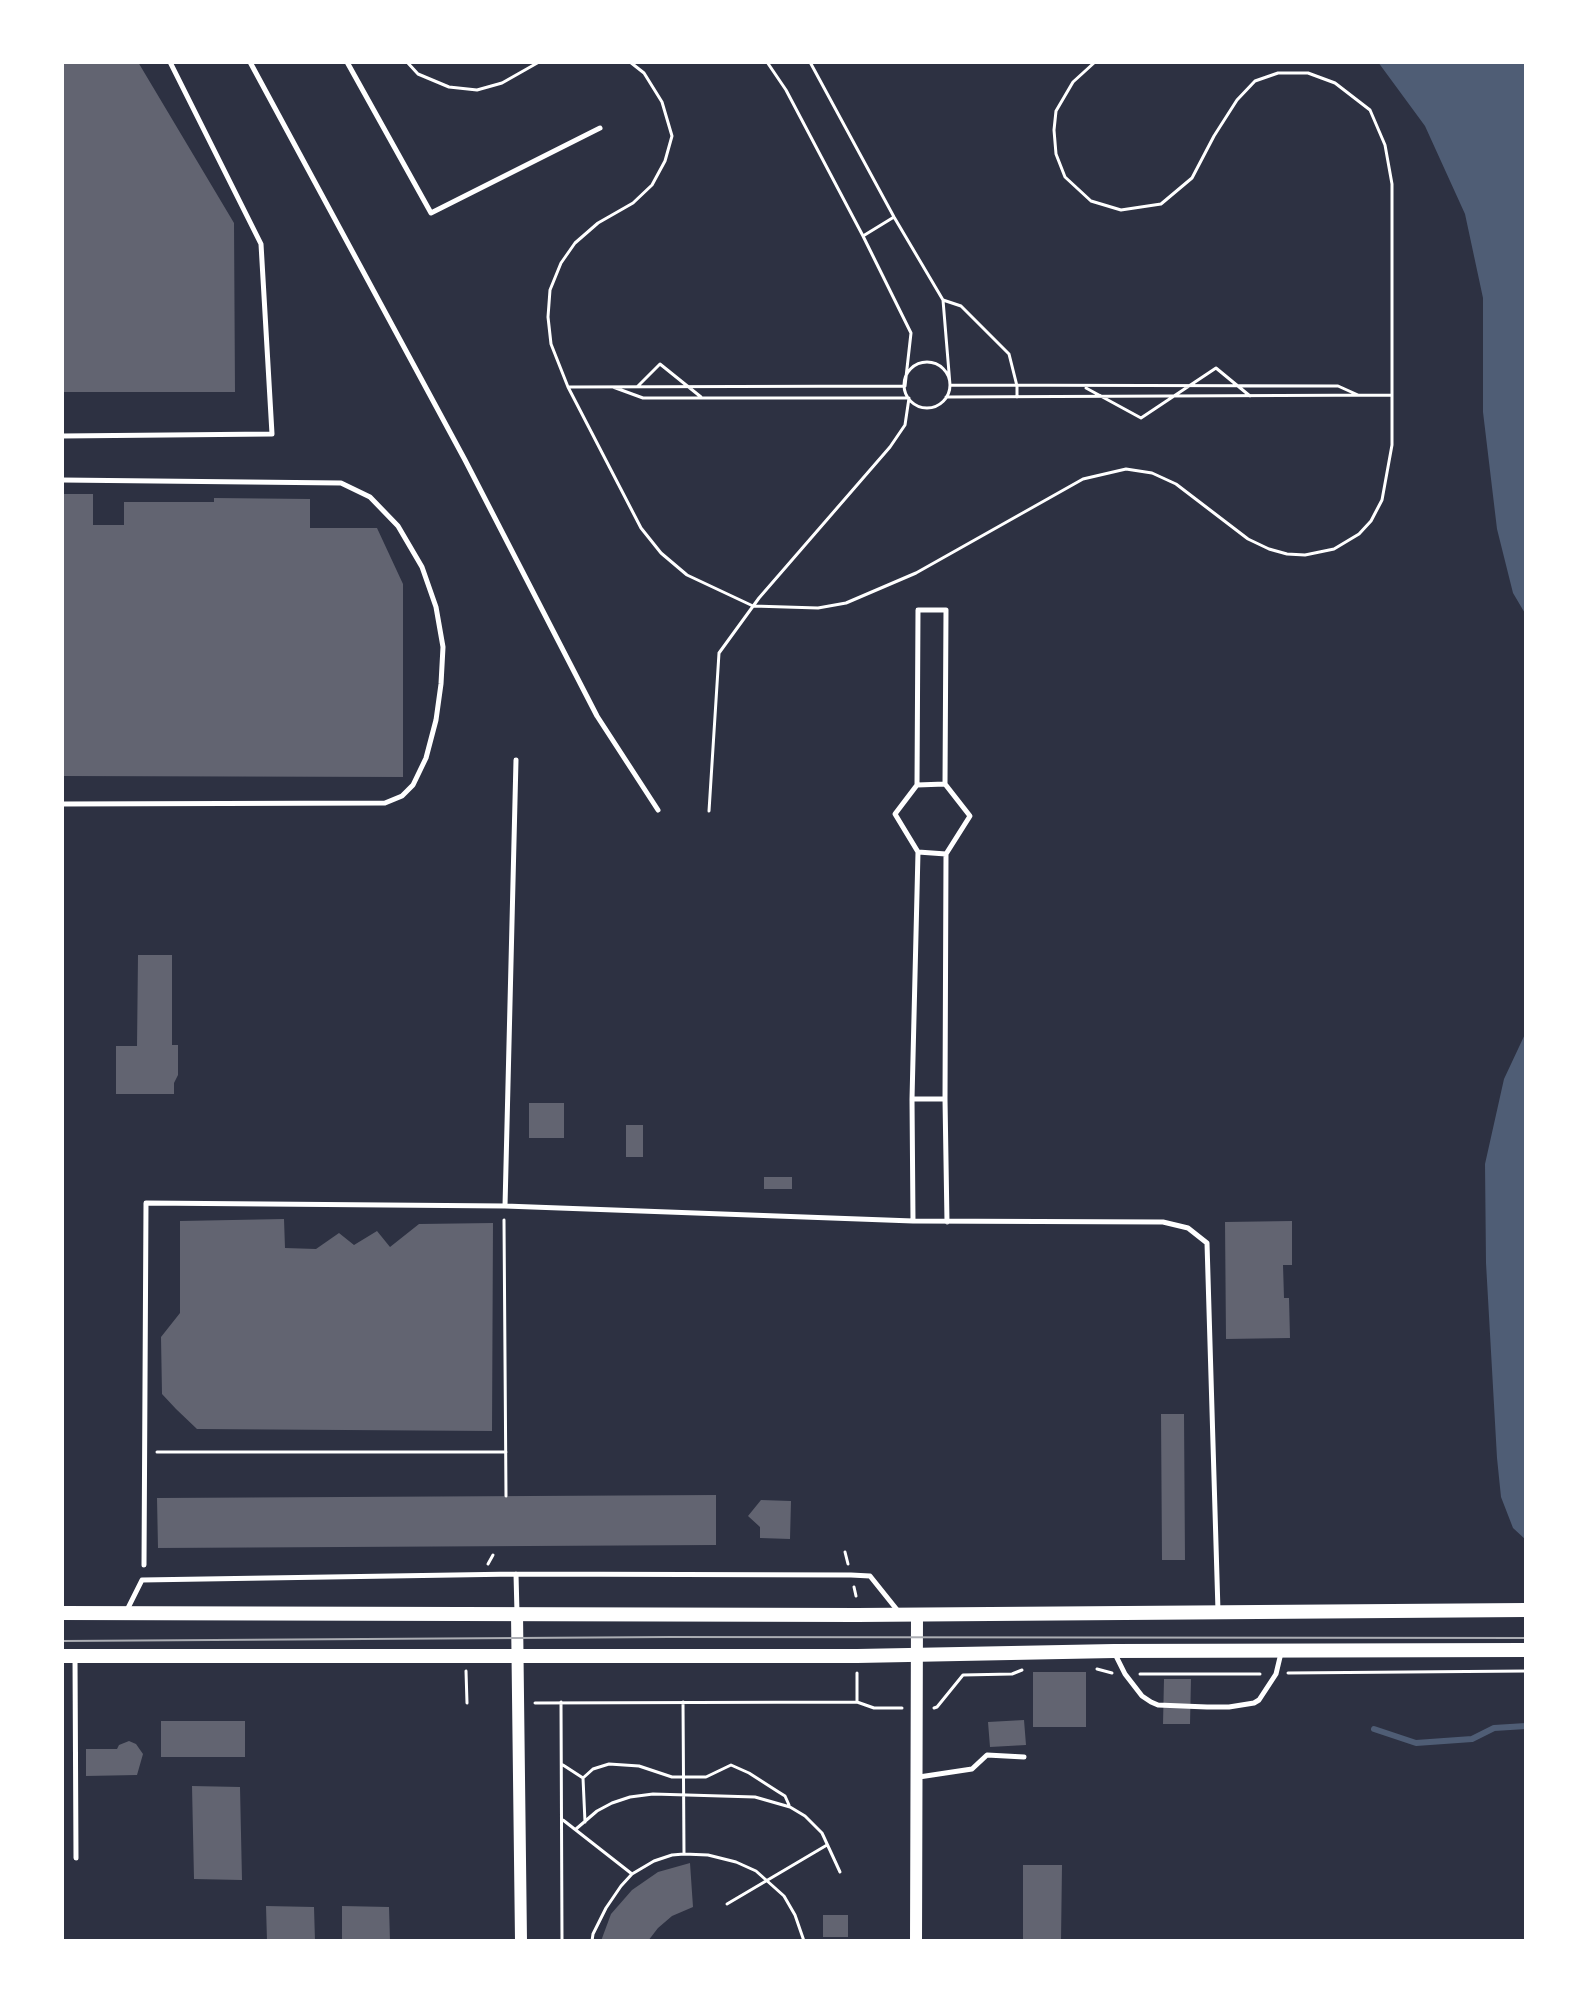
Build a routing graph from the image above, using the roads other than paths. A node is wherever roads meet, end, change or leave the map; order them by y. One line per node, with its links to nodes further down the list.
1 (170, 62): 5 (lane)
2 (250, 62): 11 (lane)
3 (347, 62): 4 (lane)
4 (600, 128)
5 (62, 436)
6 (62, 480): 10 (lane)
7 (516, 760): 16 (lane)
8 (945, 784): 9 (lane); 9 (lane); 13 (lane)
9 (917, 785): 12 (lane)
10 (62, 804)
11 (658, 810)
12 (918, 852): 13 (lane); 14 (lane)
13 (946, 854): 15 (lane)
14 (912, 1099): 15 (lane); 17 (lane)
15 (945, 1099): 18 (lane)
16 (505, 1206): 17 (lane); 19 (lane)
17 (913, 1221): 18 (lane)
18 (947, 1222): 22 (lane)
19 (144, 1565)
20 (516, 1574): 24 (lane); 25 (lane); 26 (lane)
21 (1526, 1610): 22 (main road)
22 (1218, 1612): 27 (main road)
23 (62, 1613): 24 (main road)
24 (124, 1614): 25 (main road)
25 (517, 1614): 26 (main road); 32 (street)
26 (901, 1615): 27 (main road)
27 (917, 1615): 33 (street)
28 (1526, 1650): 30 (main road)
29 (1114, 1651): 30 (main road); 30 (lane); 33 (main road)
30 (1281, 1651)
31 (69, 1656): 32 (main road); 36 (lane)
32 (518, 1656): 33 (main road); 37 (street)
33 (918, 1656): 35 (street)
34 (1024, 1757): 35 (lane)
35 (918, 1777): 38 (street)
36 (76, 1858)
37 (521, 1941)
38 (916, 1941)

